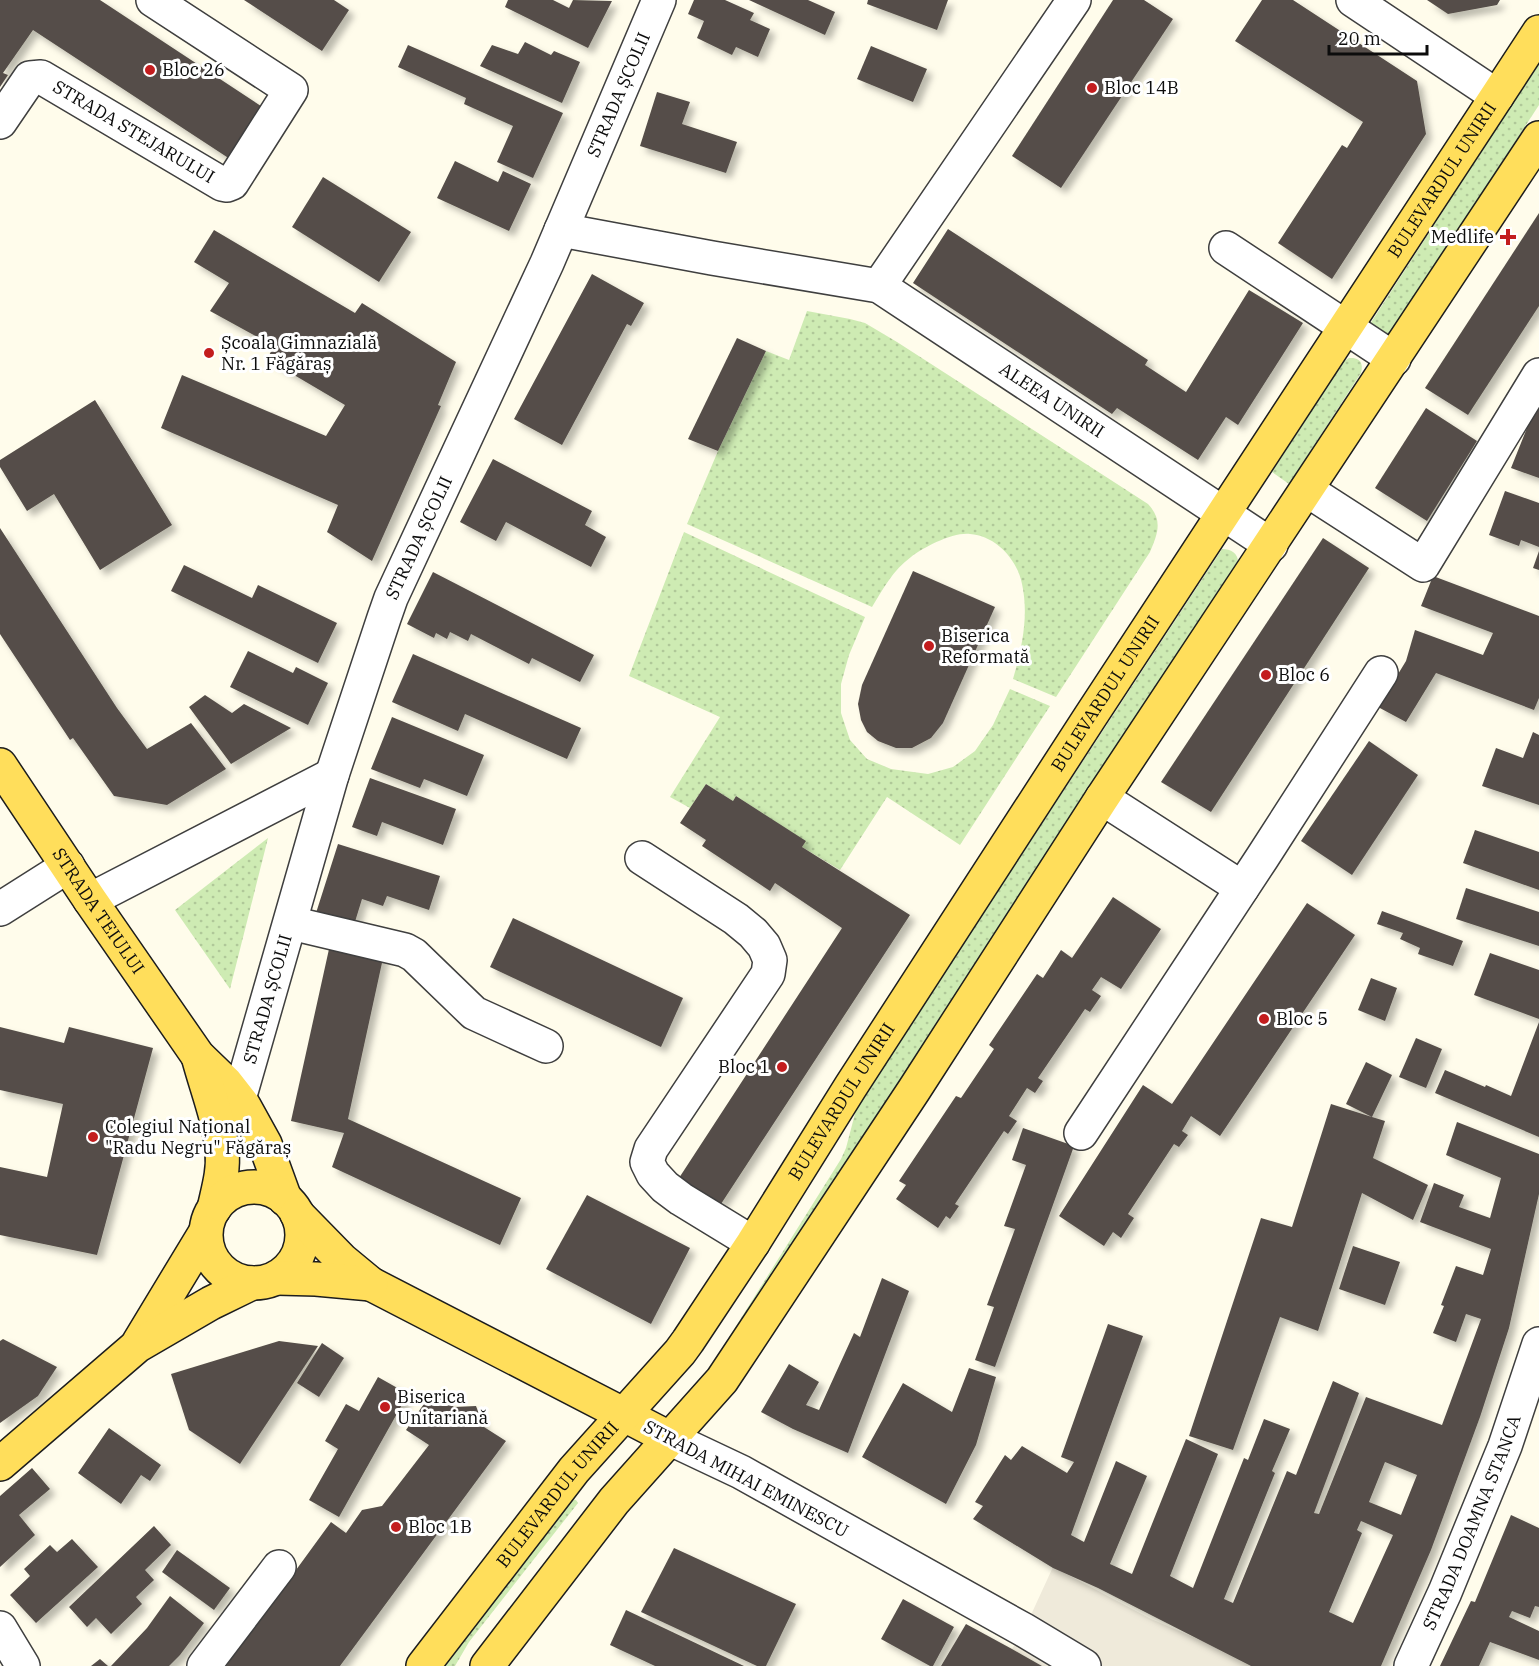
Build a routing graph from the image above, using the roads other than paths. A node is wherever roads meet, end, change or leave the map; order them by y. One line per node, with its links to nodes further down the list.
1 (153, 0): 7 (street, STRADA STEJARULUI)
2 (659, 0): 9 (street, STRADA ȘCOLII)
3 (1074, 0): 11 (street)
4 (1353, 0): 6 (street)
5 (1539, 32): 6 (main road, BULEVARDUL UNIRII)
6 (1497, 96): 12 (main road, BULEVARDUL UNIRII)
7 (0, 122)
8 (1539, 138): 13 (main road)
9 (561, 230): 11 (street, ALEEA UNIRII); 20 (street, STRADA ȘCOLII)
10 (1226, 248): 12 (street)
11 (879, 286): 16 (street, ALEEA UNIRII)
12 (1346, 327): 13 (street); 16 (main road, BULEVARDUL UNIRII)
13 (1394, 359): 15 (main road)
14 (1539, 375): 15 (street)
15 (1307, 490): 17 (main road)
16 (1224, 513): 17 (street); 34 (main road, BULEVARDUL UNIRII)
17 (1271, 544): 21 (main road)
18 (1381, 673): 24 (street)
19 (0, 765): 23 (main road, STRADA TEIULUI)
20 (332, 775): 25 (street); 27 (street, STRADA ȘCOLII)
21 (1102, 798): 24 (street); 40 (main road)
22 (642, 858): 34 (street)
23 (68, 866): 25 (main road, STRADA TEIULUI); 26 (street)
24 (1242, 888): 31 (street)
25 (90, 900): 29 (main road, STRADA TEIULUI)
26 (0, 909)
27 (291, 923): 28 (street); 30 (street, STRADA ȘCOLII)
28 (546, 1046)
29 (198, 1056): 30 (main road, STRADA ȘCOLII); 33 (main road)
30 (239, 1099): 32 (main road, STRADA ȘCOLII)
31 (1081, 1133)
32 (291, 1207): 33 (main road); 35 (main road); 36 (main road, STRADA MIHAI EMINESCU)
33 (210, 1221): 35 (main road); 38 (main road, STRADA MIHAI EMINESCU)
34 (753, 1243): 39 (main road, BULEVARDUL UNIRII)
35 (264, 1281): 36 (main road, STRADA MIHAI EMINESCU); 38 (main road, STRADA MIHAI EMINESCU)
36 (371, 1284): 39 (main road, STRADA MIHAI EMINESCU)
37 (1539, 1344): 49 (street, STRADA DOAMNA STANCA)
38 (137, 1346): 41 (main road, STRADA MIHAI EMINESCU)
39 (624, 1415): 40 (main road, STRADA MIHAI EMINESCU); 46 (main road, BULEVARDUL UNIRII)
40 (669, 1438): 47 (main road); 48 (street, STRADA MIHAI EMINESCU)
41 (0, 1464)
42 (279, 1567): 45 (street)
43 (0, 1628): 44 (street)
44 (23, 1666)
45 (204, 1666)
46 (423, 1666)
47 (487, 1666)
48 (1084, 1666)
49 (1412, 1666)

